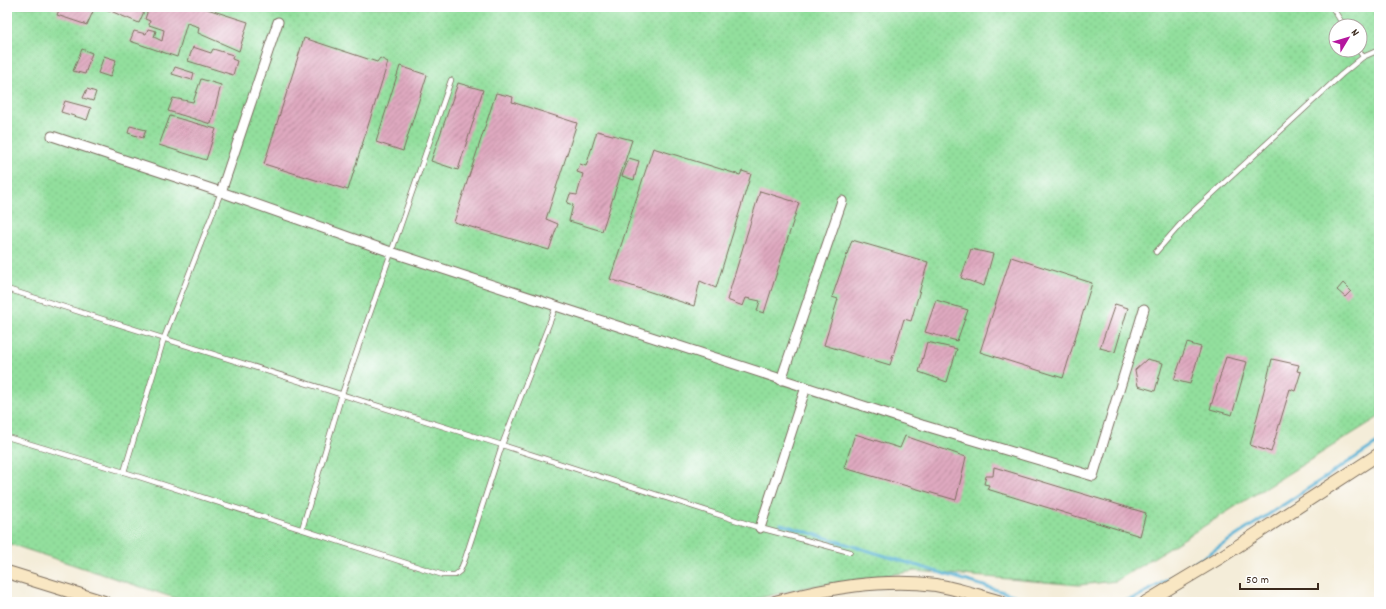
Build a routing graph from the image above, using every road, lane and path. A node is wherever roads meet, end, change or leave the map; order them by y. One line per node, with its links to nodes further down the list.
1 (1332, 7): 2 (lane)
2 (1339, 18)
3 (278, 22): 9 (street)
4 (1379, 50): 5 (lane)
5 (1368, 55)
6 (1362, 58): 12 (lane)
7 (451, 80): 11 (lane)
8 (52, 136): 9 (street)
9 (221, 192): 11 (street); 16 (lane)
10 (842, 201): 17 (street)
11 (391, 252): 14 (street); 19 (lane)
12 (1156, 252)
13 (7, 288): 16 (lane)
14 (556, 306): 17 (street); 21 (lane)
15 (1144, 308): 18 (street)
16 (164, 338): 19 (lane); 23 (lane)
17 (781, 380): 18 (street)
18 (806, 387): 24 (street)
19 (342, 394): 21 (lane); 25 (lane)
20 (7, 437): 23 (lane)
21 (502, 445): 24 (lane); 25 (lane)
22 (1379, 454): 32 (street)
23 (124, 472): 25 (lane)
24 (760, 528): 26 (lane)
25 (302, 529)
26 (850, 552)
27 (7, 572): 29 (street)
28 (977, 599): 30 (street); 31 (street)
29 (104, 602)
30 (775, 602)
31 (1001, 602)
32 (1146, 602)

